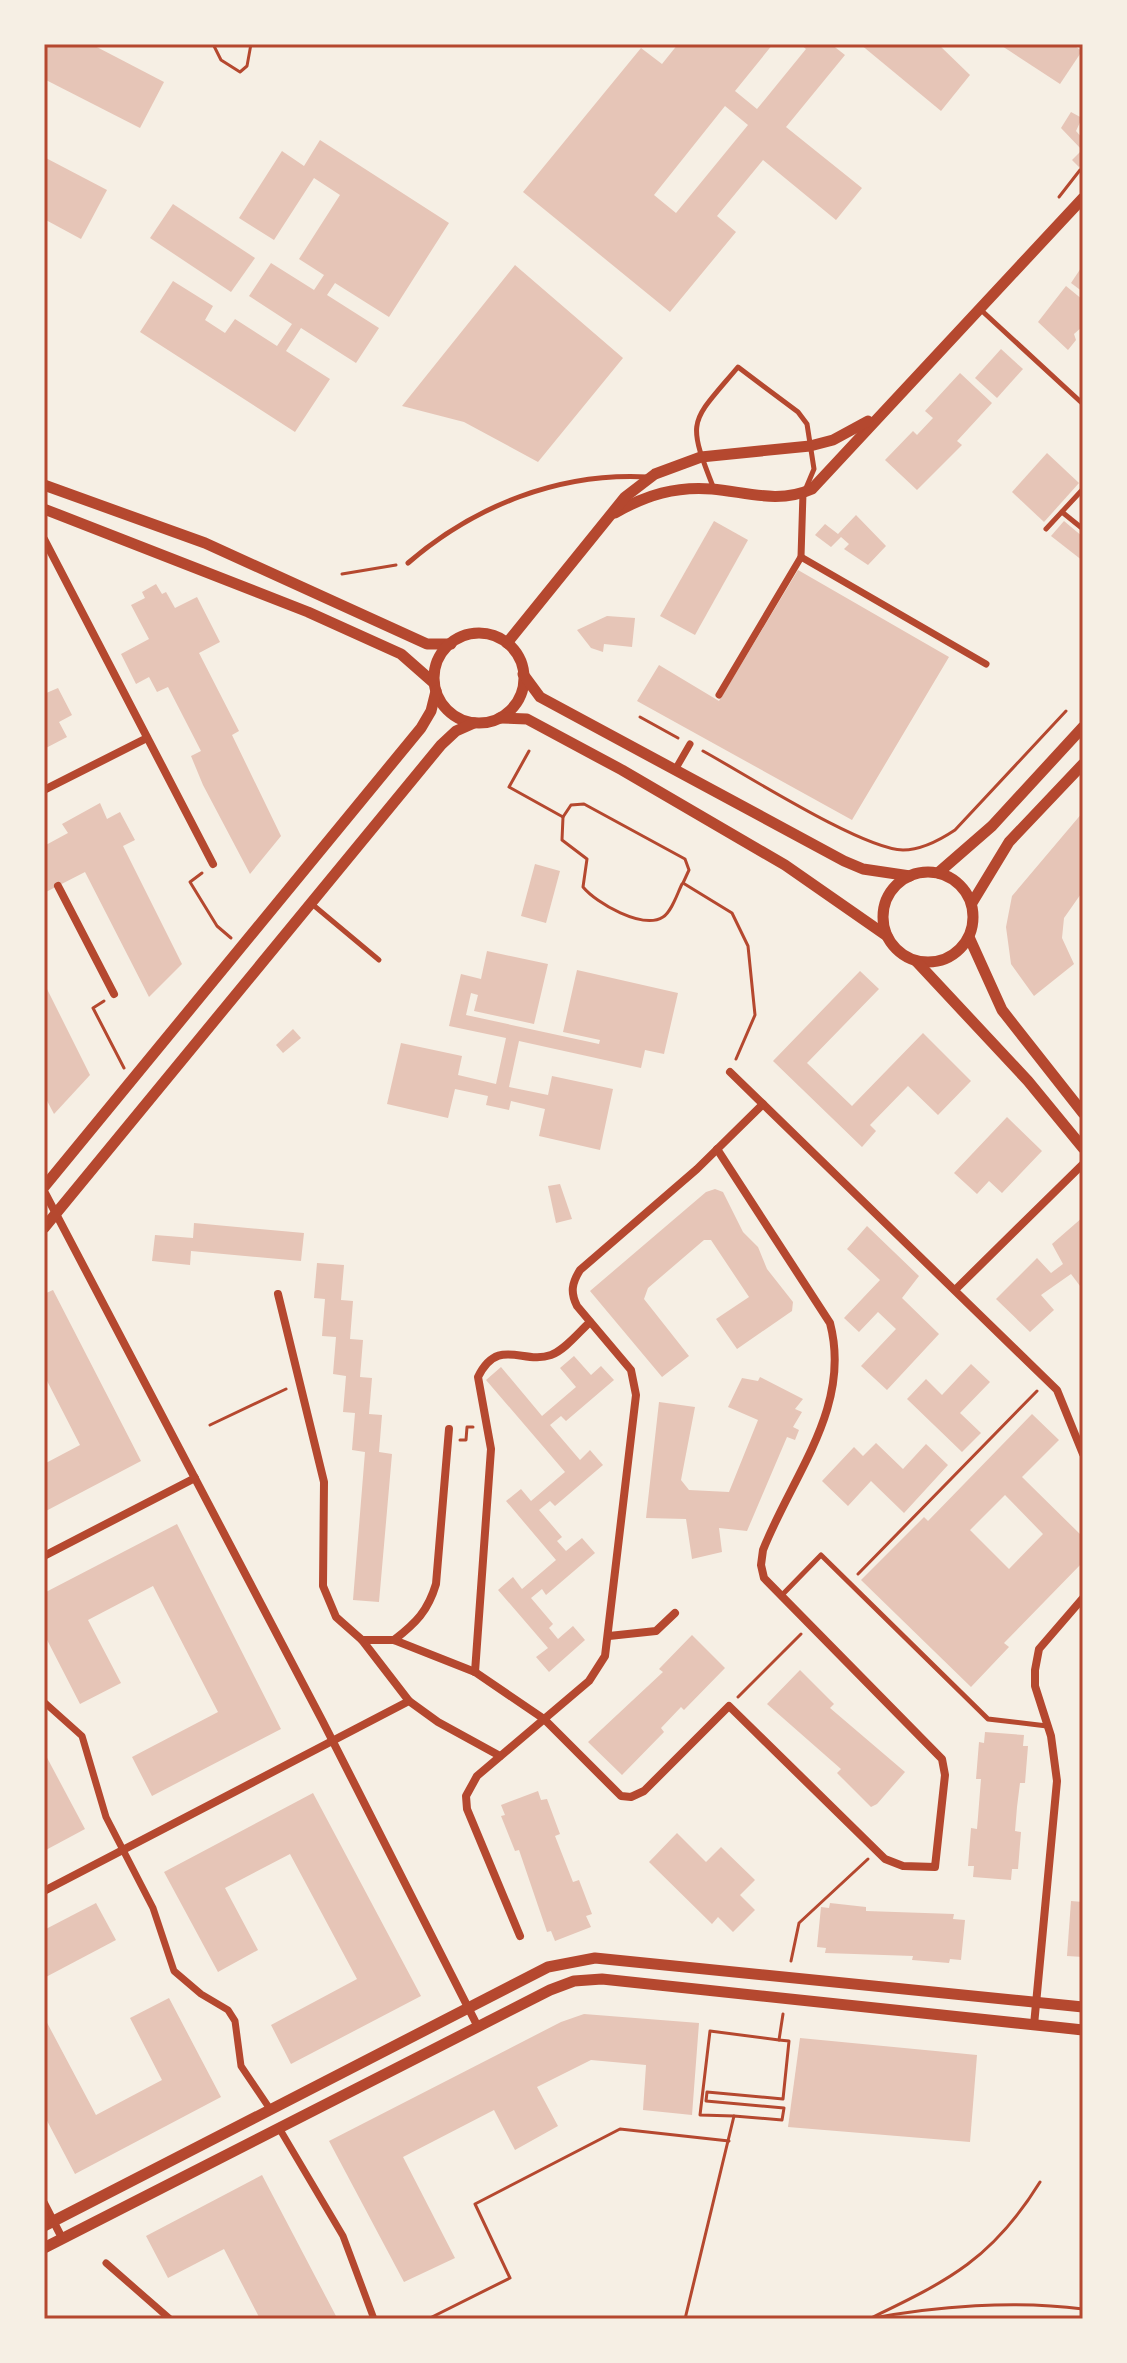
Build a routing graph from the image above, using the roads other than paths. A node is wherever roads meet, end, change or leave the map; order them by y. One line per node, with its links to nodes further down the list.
1 (1083, 198): 2 (street)
2 (980, 310): 3 (lane); 4 (street)
3 (1083, 404)
4 (876, 416): 5 (street); 11 (street)
5 (810, 446): 6 (street); 6 (lane); 11 (lane)
6 (701, 457): 7 (street); 9 (lane)
7 (649, 477): 14 (street); 19 (lane)
8 (44, 485): 21 (street)
9 (714, 489): 11 (street); 14 (street)
10 (1083, 489): 13 (lane)
11 (803, 493): 18 (street)
12 (44, 509): 24 (street)
13 (1062, 512): 15 (lane); 16 (lane)
14 (615, 513): 20 (street)
15 (1046, 529)
16 (1083, 529)
17 (44, 539): 29 (street)
18 (801, 557): 22 (street); 25 (street)
19 (408, 563)
20 (507, 643): 21 (street); 23 (street)
21 (451, 644): 24 (street)
22 (986, 664)
23 (523, 674): 26 (street); 32 (street)
24 (435, 687): 27 (street); 51 (street)
25 (719, 695)
26 (500, 718): 27 (street); 40 (street)
27 (474, 723): 38 (street)
28 (1083, 727): 35 (street)
29 (147, 738): 33 (street); 34 (street)
30 (690, 744): 32 (street)
31 (1083, 764): 39 (street)
32 (675, 770): 36 (street)
33 (44, 790)
34 (213, 864)
35 (938, 873): 36 (street); 39 (street)
36 (910, 876): 40 (street)
37 (58, 886): 44 (street)
38 (311, 903): 42 (lane); 52 (street)
39 (972, 903): 41 (street)
40 (887, 936): 43 (street)
41 (969, 937): 43 (street); 47 (street)
42 (379, 960)
43 (916, 961): 48 (street)
44 (114, 994)
45 (730, 1072): 46 (street)
46 (763, 1104): 49 (street); 54 (street)
47 (1083, 1113)
48 (1083, 1148)
49 (717, 1149): 56 (street); 61 (street)
50 (1083, 1164): 54 (street)
51 (44, 1189): 52 (street)
52 (56, 1213): 53 (street); 59 (street)
53 (44, 1228)
54 (955, 1290): 58 (street)
55 (278, 1294): 65 (street)
56 (590, 1322): 64 (street); 67 (street)
57 (449, 1434): 66 (street)
58 (1083, 1454)
59 (195, 1478): 60 (street); 72 (street)
60 (44, 1556)
61 (780, 1597): 70 (street); 71 (lane)
62 (1083, 1598): 71 (street)
63 (675, 1613): 64 (street)
64 (609, 1636): 70 (street)
65 (362, 1640): 66 (street); 68 (street)
66 (394, 1640): 67 (street)
67 (475, 1672): 70 (street)
68 (409, 1701): 72 (street); 73 (street)
69 (44, 1702): 74 (street)
70 (544, 1719): 73 (street)
71 (1048, 1726): 77 (street)
72 (333, 1741): 74 (street); 79 (street)
73 (500, 1756): 76 (street)
74 (123, 1851): 75 (street); 83 (street)
75 (44, 1891)
76 (520, 1936)
77 (1037, 2002): 78 (street); 79 (street); 80 (street)
78 (1083, 2007)
79 (468, 2008): 81 (street); 83 (street)
80 (1034, 2025): 81 (street); 82 (street)
81 (478, 2027): 84 (street)
82 (1083, 2030)
83 (270, 2109): 86 (street)
84 (279, 2128): 87 (street); 91 (street)
85 (44, 2203): 86 (street)
86 (48, 2224): 87 (street)
87 (62, 2238): 88 (street)
88 (44, 2248)
89 (106, 2263): 90 (street)
90 (170, 2319)
91 (374, 2319)

